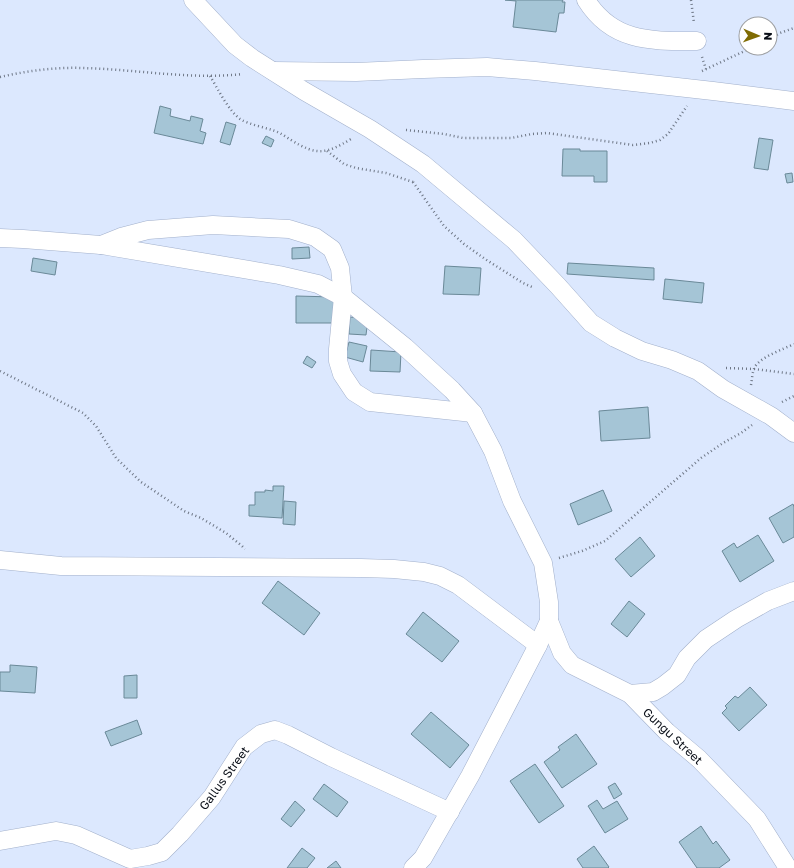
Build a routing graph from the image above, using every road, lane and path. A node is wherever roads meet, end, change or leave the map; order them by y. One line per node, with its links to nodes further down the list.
1 (194, 0): 8 (street)
2 (586, 0): 5 (street)
3 (794, 28): 4 (path)
4 (778, 34)
5 (697, 41)
6 (738, 54): 7 (path)
7 (706, 70)
8 (273, 71): 9 (path); 11 (street); 13 (street)
9 (210, 76): 10 (path); 15 (path)
10 (0, 77)
11 (697, 89): 12 (street); 14 (path)
12 (794, 101)
13 (370, 129): 15 (path); 25 (street)
14 (400, 129)
15 (326, 151): 16 (path)
16 (413, 182): 17 (path); 20 (path)
17 (420, 185)
18 (0, 238): 19 (street)
19 (101, 245): 21 (street); 21 (street)
20 (535, 288)
21 (343, 298): 27 (street); 27 (street)
22 (794, 344): 23 (path)
23 (754, 369): 25 (path); 26 (path)
24 (0, 371): 32 (path)
25 (698, 371): 28 (street)
26 (794, 374)
27 (473, 413): 31 (street)
28 (771, 416): 29 (street); 31 (path)
29 (794, 433)
30 (0, 560): 32 (street)
31 (543, 563): 34 (street)
32 (258, 567): 35 (street)
33 (794, 591): 36 (street)
34 (549, 621): 35 (street); 36 (street, Gungu Street)
35 (538, 645): 37 (street)
36 (630, 694): 40 (street, Gungu Street)
37 (450, 812): 38 (street, Gallus Street); 39 (street)
38 (0, 841)
39 (413, 868)
40 (788, 868)

